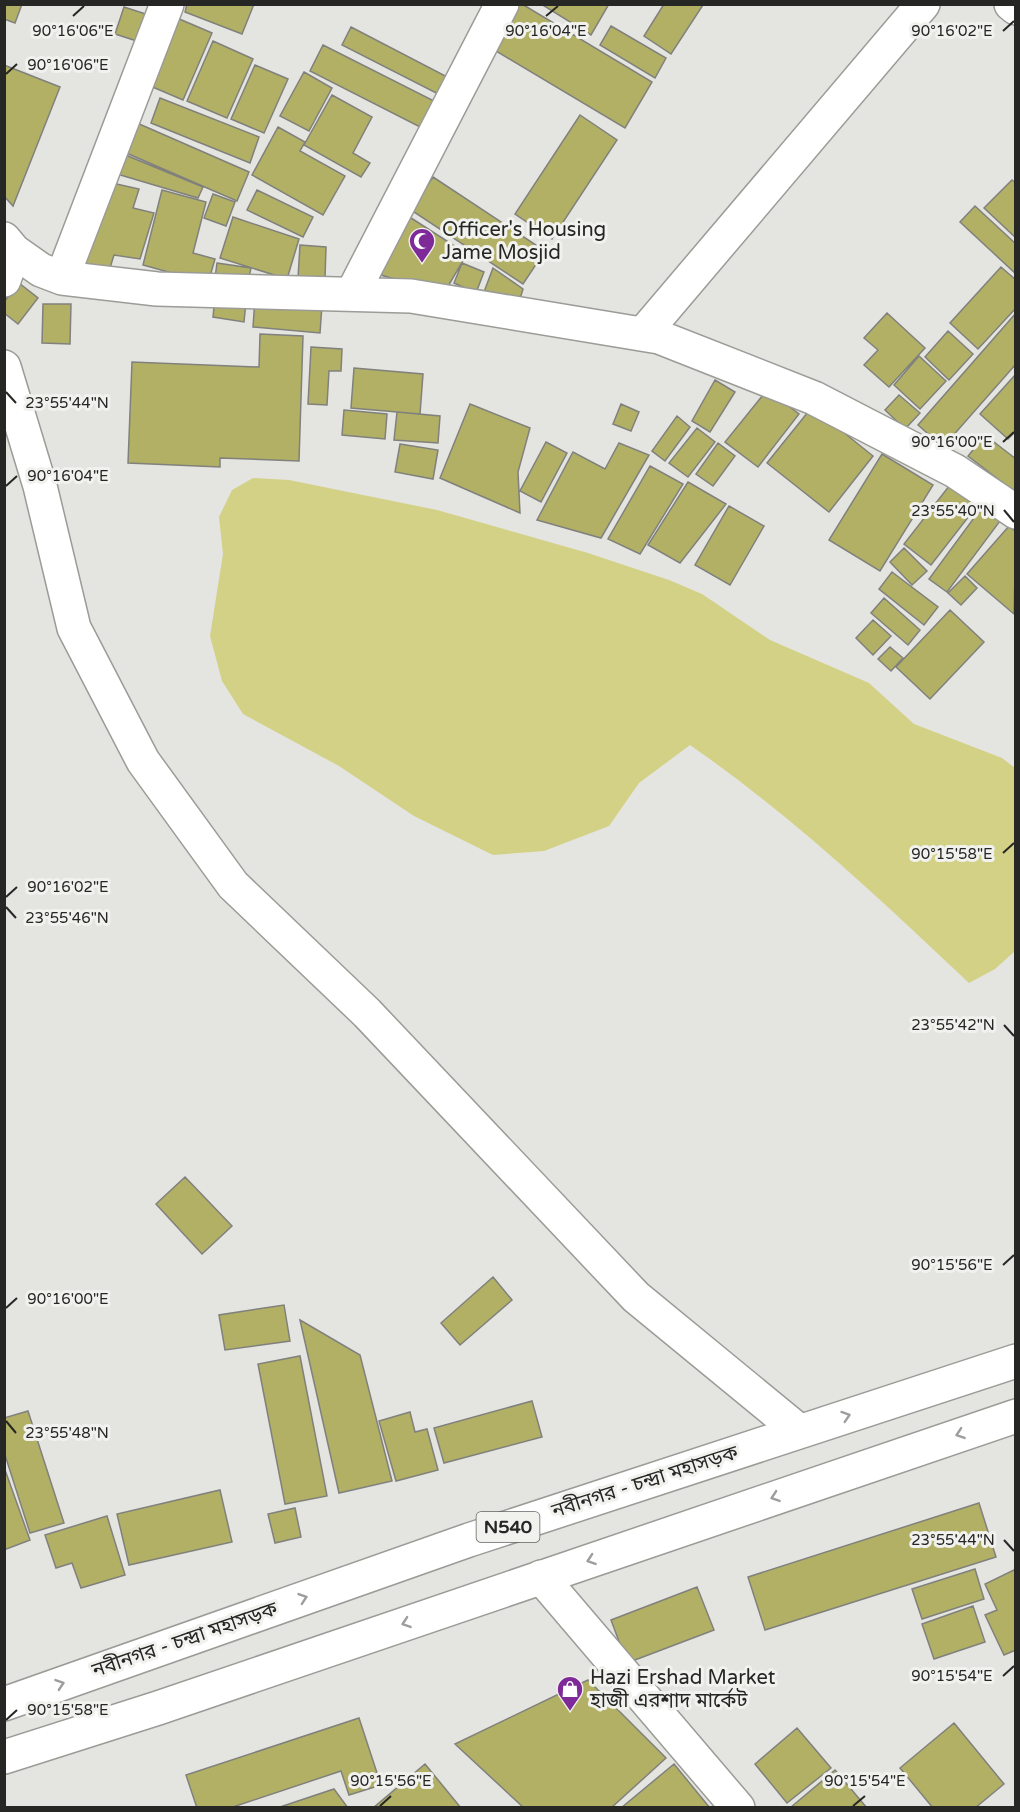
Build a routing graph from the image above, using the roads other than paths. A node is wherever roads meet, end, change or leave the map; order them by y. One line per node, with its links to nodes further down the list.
1 (167, 4): 7 (main road)
2 (502, 4): 8 (main road)
3 (923, 4): 9 (main road)
4 (1011, 4): 5 (main road)
5 (1016, 8)
6 (8, 257): 7 (main road)
7 (62, 278): 8 (main road)
8 (352, 294): 9 (main road)
9 (643, 334): 11 (main road)
10 (4, 367): 15 (main road)
11 (1016, 512)
12 (1016, 1361): 13 (main road, নবীনগর - চন্দ্রা মহাসড়ক / N540)
13 (982, 1372): 14 (main road); 15 (main road, নবীনগর - চন্দ্রা মহাসড়ক / N540, one-way to 13)
14 (1007, 1419): 16 (main road, one-way to 16)
15 (799, 1431): 17 (main road, নবীনগর - চন্দ্রা মহাসড়ক / N540, one-way to 15)
16 (541, 1577): 18 (main road, one-way to 18); 19 (main road)
17 (4, 1704)
18 (4, 1757)
19 (738, 1808)

